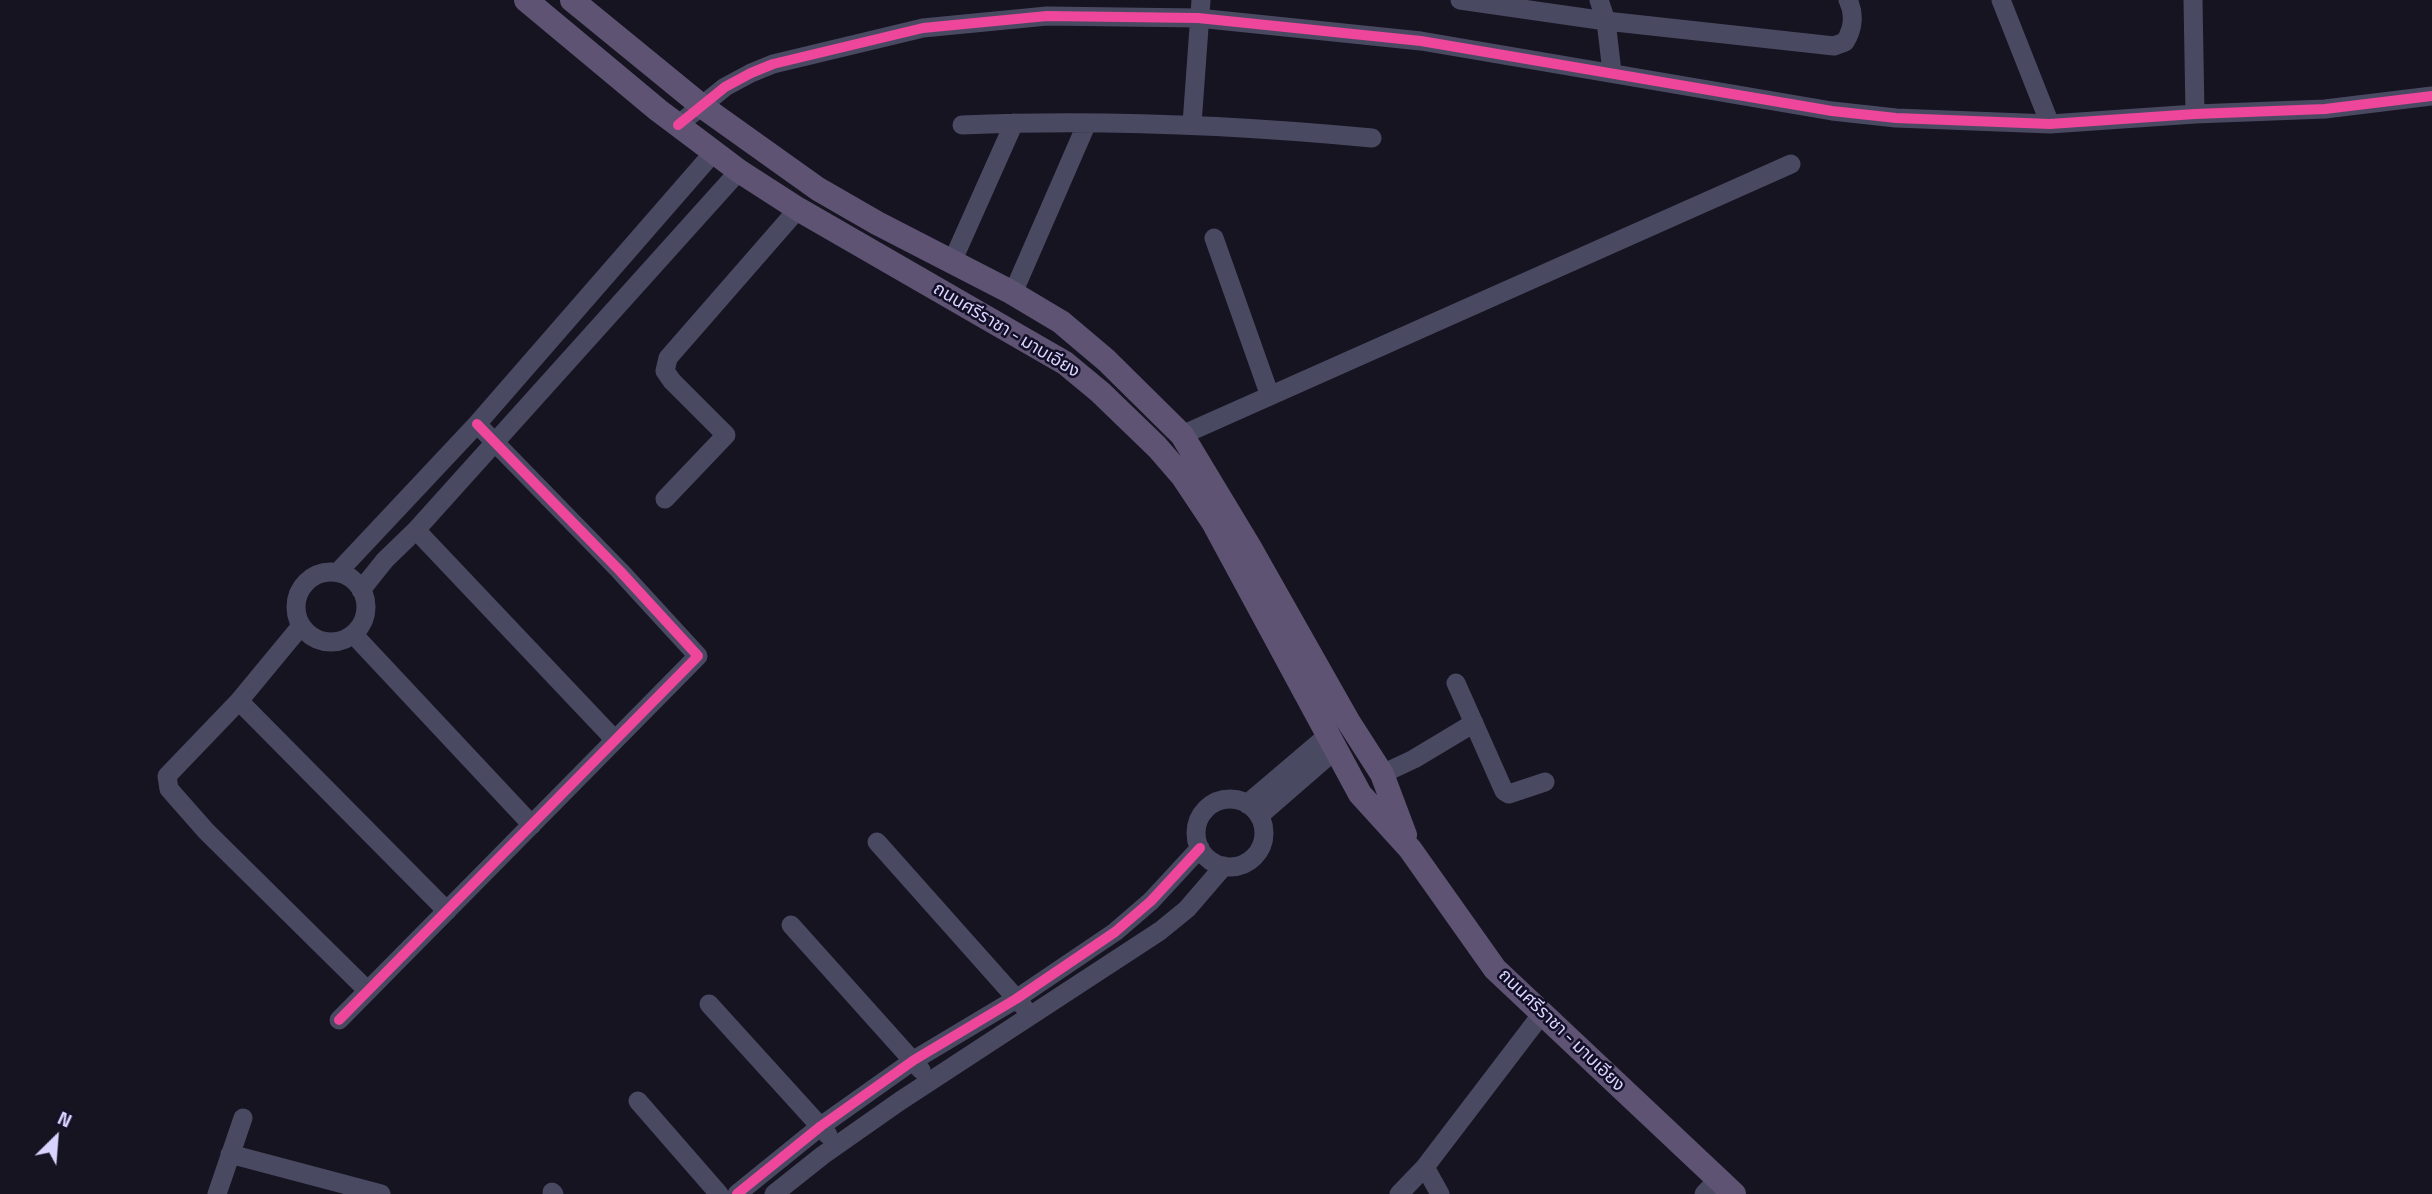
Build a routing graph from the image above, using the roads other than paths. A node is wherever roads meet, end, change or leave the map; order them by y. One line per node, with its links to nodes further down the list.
1 (526, 0): 18 (main road, ถนนศรีราชา - มาบเอียง)
2 (572, 0): 12 (main road, ถนนศรีราชา - มาบเอียง)
3 (1460, 0): 9 (street)
4 (1599, 0): 9 (street)
5 (1848, 0): 9 (street)
6 (2000, 0): 17 (street)
7 (2193, 0): 13 (street)
8 (1199, 9): 10 (street); 12 (street); 16 (street)
9 (1606, 21): 10 (street)
10 (1612, 72): 17 (street)
11 (2432, 96): 13 (street)
12 (703, 107): 18 (street); 26 (main road, ถนนศรีราชา - มาบเอียง)
13 (2195, 114): 17 (street)
14 (1014, 123): 15 (street); 19 (street); 26 (street)
15 (1087, 123): 16 (street); 27 (street)
16 (1192, 124): 20 (street)
17 (2050, 124)
18 (678, 125): 21 (main road, ถนนศรีราชา - มาบเอียง)
19 (962, 125)
20 (1372, 138)
21 (713, 153): 23 (main road, ถนนศรีราชา - มาบเอียง); 29 (street)
22 (1791, 164): 28 (street)
23 (739, 172): 24 (main road, ถนนศรีราชา - มาบเอียง); 31 (street)
24 (798, 209): 32 (street); 43 (main road, ถนนศรีราชา - มาบเอียง)
25 (1214, 237): 28 (street)
26 (952, 262): 27 (main road, ถนนศรีราชา - มาบเอียง)
27 (1013, 293): 30 (main road, ถนนศรีราชา - มาบเอียง)
28 (1270, 396): 30 (street)
29 (477, 424): 31 (street); 34 (street)
30 (1182, 435): 41 (main road, ถนนศรีราชา - มาบเอียง)
31 (495, 442): 33 (street); 42 (street)
32 (665, 499)
33 (416, 530): 35 (street); 42 (street)
34 (338, 572): 35 (street); 36 (street)
35 (361, 590): 37 (street)
36 (301, 626): 37 (street); 39 (street)
37 (354, 635): 47 (street)
38 (1455, 683): 40 (street)
39 (239, 701): 53 (street); 56 (street)
40 (1474, 723): 44 (street); 45 (street)
41 (1353, 728): 43 (main road); 44 (main road, ถนนศรีราชา - มาบเอียง)
42 (615, 740): 47 (street)
43 (1331, 743): 46 (street); 50 (main road, ถนนศรีราชา - มาบเอียง)
44 (1382, 774): 50 (main road, ถนนศรีราชา - มาบเอียง)
45 (1545, 782)
46 (1253, 810): 49 (street); 51 (street)
47 (532, 825): 53 (street)
48 (877, 842): 57 (street)
49 (1200, 848): 51 (street); 52 (street)
50 (1410, 849): 59 (main road, ถนนศรีราชา - มาบเอียง)
51 (1224, 866): 54 (street)
52 (1151, 901): 54 (street); 57 (street)
53 (447, 911): 56 (street)
54 (1171, 921): 60 (street)
55 (791, 925): 62 (street)
56 (368, 991): 61 (street)
57 (1016, 999): 60 (street); 62 (street)
58 (709, 1004): 66 (street)
59 (1541, 1015): 69 (street); 70 (main road, ถนนศรีราชา - มาบเอียง)
60 (1031, 1016): 63 (street)
61 (339, 1020)
62 (914, 1060): 63 (street); 66 (street)
63 (930, 1081): 67 (street)
64 (639, 1101): 73 (street)
65 (243, 1118): 68 (street)
66 (821, 1126): 67 (street); 74 (street)
67 (836, 1145): 75 (street)
68 (230, 1154): 71 (street); 72 (street)
69 (1425, 1167): 76 (street); 77 (street)
70 (1719, 1189)
71 (217, 1194)
72 (381, 1194)
73 (719, 1194)
74 (737, 1194)
75 (774, 1194)
76 (1399, 1194)
77 (1440, 1194)

